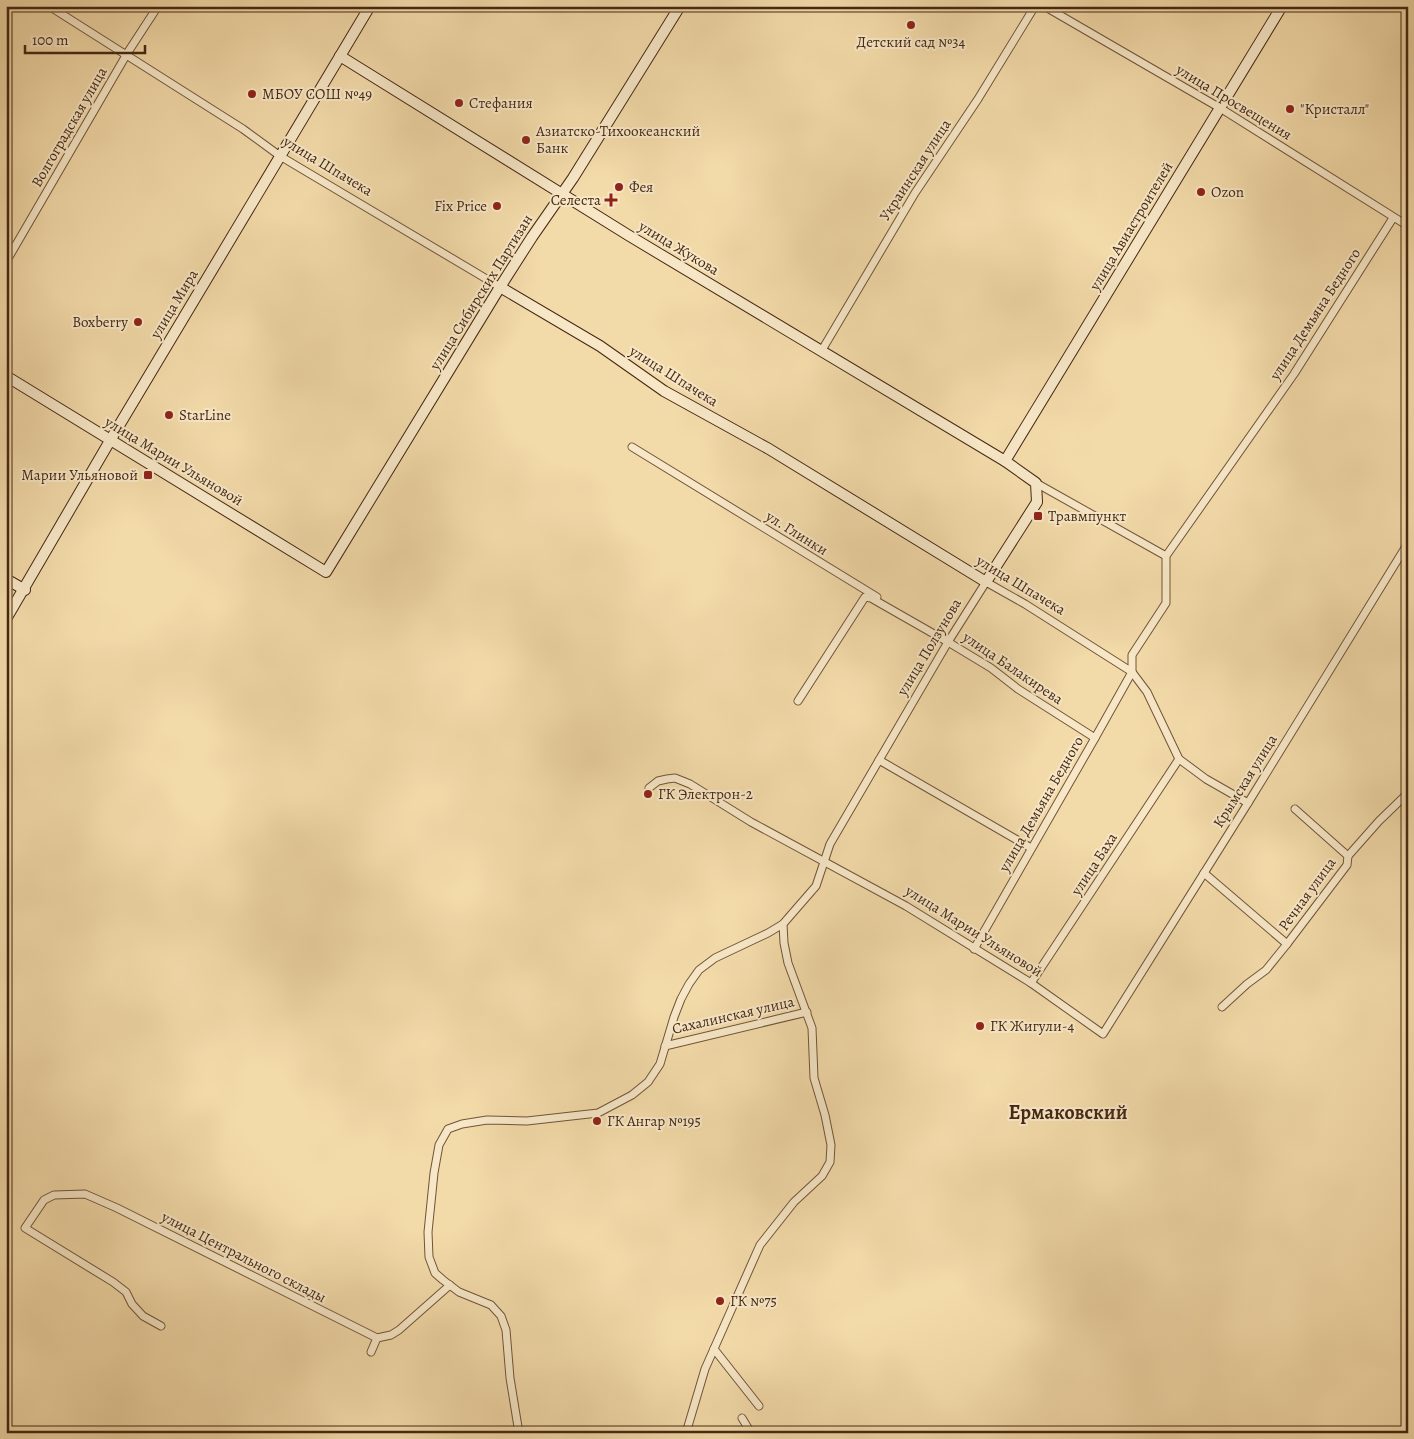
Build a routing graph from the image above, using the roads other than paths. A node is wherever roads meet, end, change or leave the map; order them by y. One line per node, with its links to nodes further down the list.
1 (50, 6): 8 (street, улица Шпачека)
2 (158, 6): 8 (street, Волгоградская улица)
3 (370, 6): 9 (street, улица Мира)
4 (680, 6): 12 (street, улица Сибирских Партизан)
5 (1035, 6): 17 (street, Украинская улица)
6 (1044, 6): 10 (street, улица Просвещения)
7 (1282, 6): 10 (street, улица Авиастроителей)
8 (126, 55): 11 (street, улица Шпачека); 15 (street, Волгоградская улица)
9 (340, 56): 11 (street, улица Мира); 12 (street, улица Жукова)
10 (1220, 108): 13 (street, улица Просвещения); 21 (street, улица Авиастроителей)
11 (280, 156): 16 (street, улица Шпачека); 19 (street, улица Мира)
12 (562, 194): 16 (street, улица Сибирских Партизан); 17 (street, улица Жукова)
13 (1393, 218): 14 (street, улица Просвещения); 24 (street, улица Демьяна Бедного)
14 (1408, 226)
15 (6, 262)
16 (500, 287): 25 (street, улица Сибирских Партизан); 27 (street, улица Шпачека)
17 (822, 350): 21 (street, улица Жукова)
18 (6, 376): 19 (street, улица Марии Ульяновой)
19 (111, 439): 25 (street, улица Марии Ульяновой); 28 (street, улица Мира)
20 (632, 447): 30 (street, ул. Глинки)
21 (1006, 461): 22 (street)
22 (1036, 483): 24 (street); 27 (street, улица Ползунова)
23 (1408, 543): 38 (street, Крымская улица)
24 (1166, 556): 31 (street, улица Демьяна Бедного)
25 (326, 572)
26 (6, 579): 28 (street)
27 (986, 582): 30 (street, улица Ползунова); 31 (street, улица Шпачека)
28 (25, 590): 29 (street, улица Мира)
29 (6, 619)
30 (948, 642): 32 (street, улица Балакирева); 33 (street, улица Балакирева); 35 (street, улица Ползунова)
31 (1132, 672): 33 (street, улица Демьяна Бедного); 34 (street, улица Шпачека)
32 (798, 701)
33 (1096, 738): 40 (street, улица Демьяна Бедного)
34 (1179, 759): 38 (street, улица Шпачека); 47 (street, улица Баха)
35 (879, 760): 40 (street); 42 (street, улица Ползунова)
36 (649, 788): 42 (street, улица Марии Ульяновой)
37 (1408, 793): 41 (street, Речная улица)
38 (1248, 804): 43 (street, Крымская улица)
39 (1295, 809): 41 (street)
40 (1031, 848): 46 (street, улица Демьяна Бедного)
41 (1348, 856): 45 (street, Речная улица)
42 (824, 861): 44 (street, улица Ползунова); 46 (street, улица Марии Ульяновой)
43 (1204, 873): 45 (street); 50 (street, Крымская улица)
44 (783, 924): 49 (street); 51 (street, улица Ползунова)
45 (1288, 944): 48 (street, Речная улица)
46 (974, 949): 47 (street, улица Марии Ульяновой)
47 (1031, 983): 50 (street, улица Марии Ульяновой)
48 (1222, 1007)
49 (807, 1012): 51 (street, Сахалинская улица); 55 (street)
50 (1104, 1034)
51 (665, 1046): 52 (street, улица Ползунова)
52 (450, 1286): 54 (street); 59 (street)
53 (161, 1326): 54 (street, улица Центрального склады)
54 (377, 1338): 56 (street)
55 (714, 1349): 57 (street); 60 (street)
56 (371, 1352)
57 (759, 1406)
58 (742, 1418): 61 (street)
59 (519, 1433)
60 (686, 1433)
61 (751, 1433)

